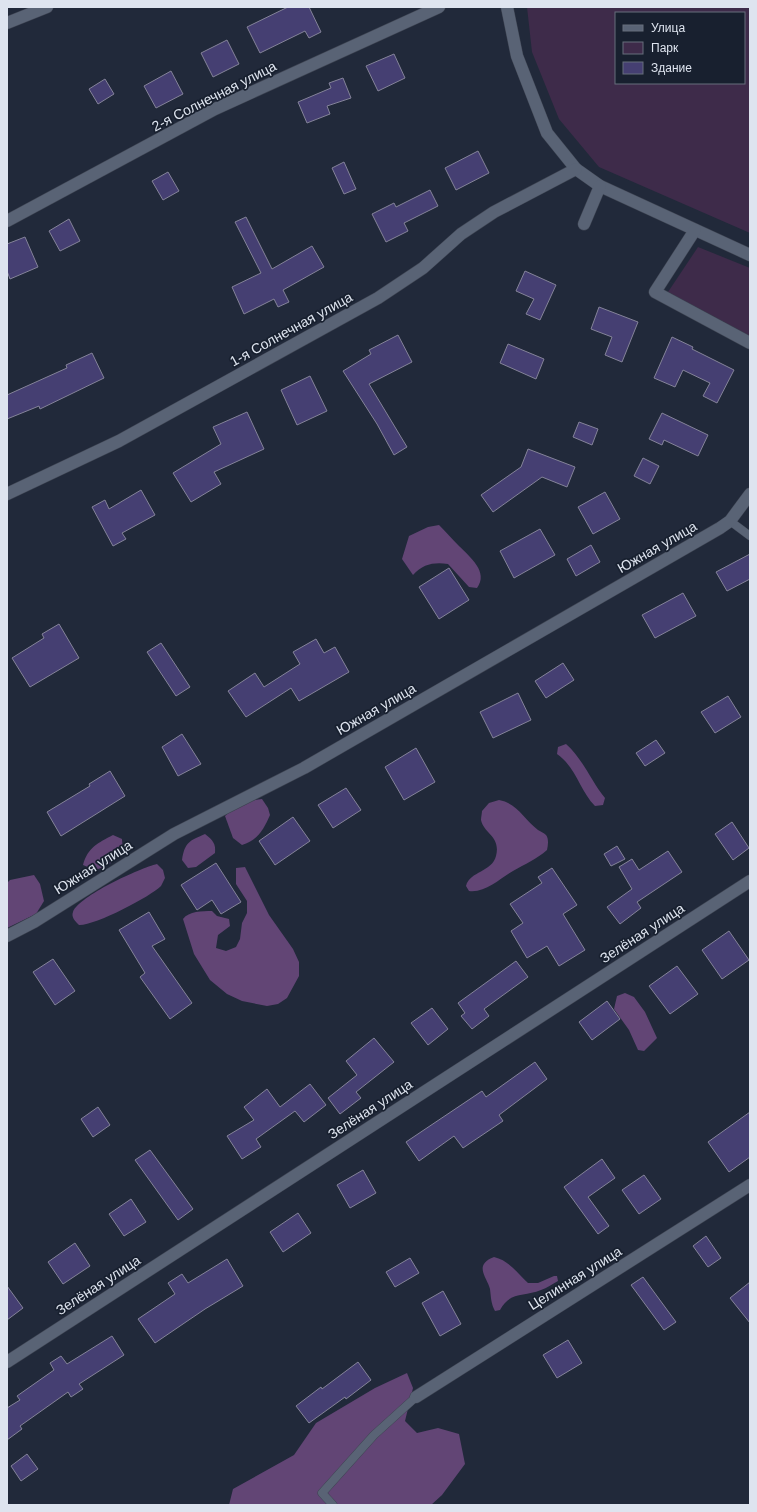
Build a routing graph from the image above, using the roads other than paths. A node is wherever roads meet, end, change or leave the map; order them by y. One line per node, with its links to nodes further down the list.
1 (47, 7): 4 (street)
2 (439, 7): 7 (street, 2-я Солнечная улица)
3 (507, 7): 5 (street)
4 (7, 23)
5 (576, 169): 6 (street); 12 (street, 1-я Солнечная улица)
6 (600, 186): 8 (street); 9 (street)
7 (7, 221)
8 (584, 224)
9 (695, 230): 10 (street); 11 (street)
10 (750, 255)
11 (750, 343)
12 (7, 494)
13 (750, 494): 14 (street, Южная улица)
14 (730, 521): 15 (lane); 17 (street, Южная улица)
15 (750, 536)
16 (750, 880): 19 (street, Зелёная улица)
17 (7, 936)
18 (750, 1185): 20 (street, Целинная улица)
19 (7, 1362)
20 (416, 1396): 21 (lane)
21 (333, 1505)

